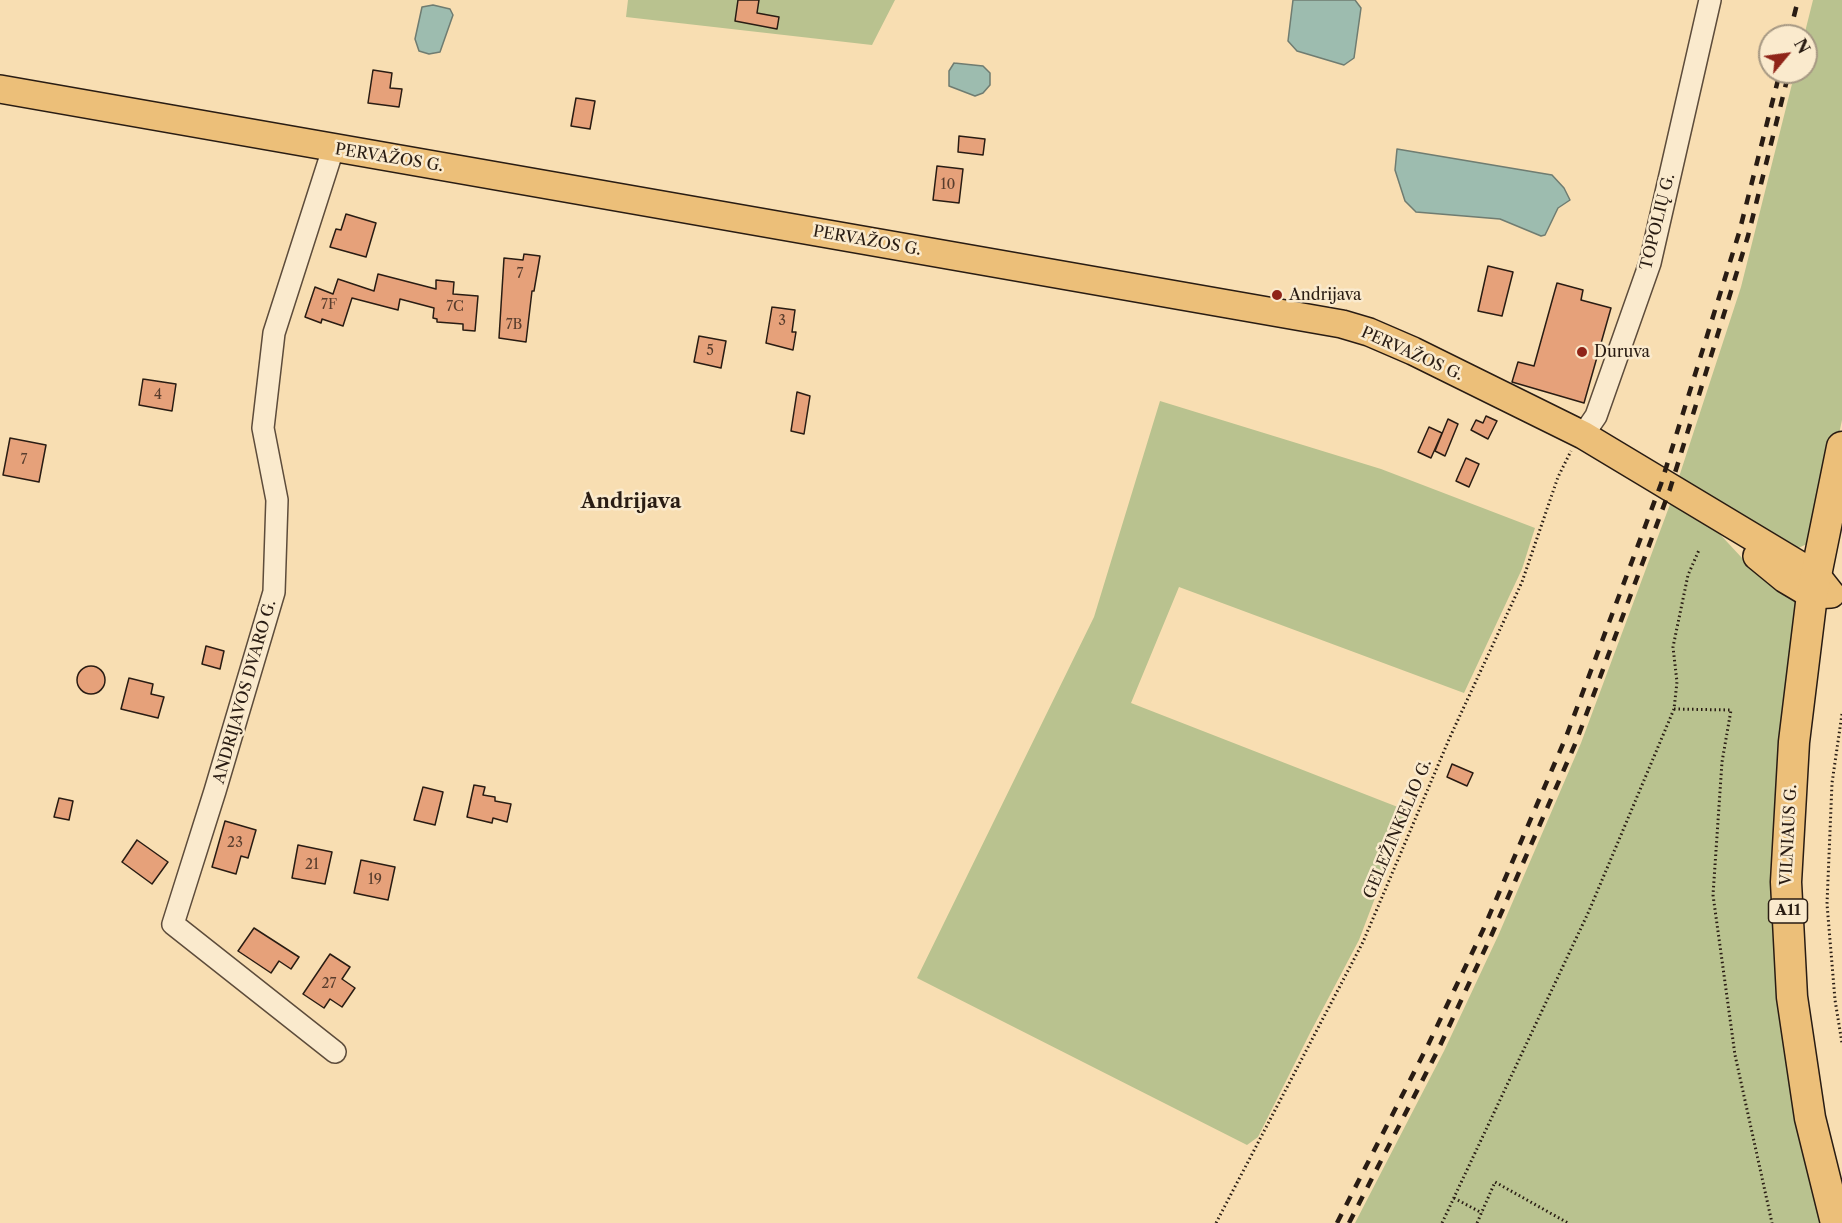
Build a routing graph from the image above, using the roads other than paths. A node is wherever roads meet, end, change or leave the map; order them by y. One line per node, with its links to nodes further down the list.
1 (1710, 0): 4 (street, TOPOLIŲ G.)
2 (0, 89): 3 (main road, PERVAŽOS G.)
3 (333, 149): 4 (main road, PERVAŽOS G.); 8 (street, ANDRIJAVOS DVARO G.)
4 (1583, 435): 7 (main road, PERVAŽOS G.)
5 (1842, 447): 7 (highway, VILNIAUS G. / A11)
6 (1842, 543): 7 (highway, VILNIAUS G. / A11)
7 (1820, 588): 9 (highway, VILNIAUS G. / A11); 10 (highway, VILNIAUS G. / A11)
8 (335, 1052)
9 (1842, 1178)
10 (1836, 1223)

